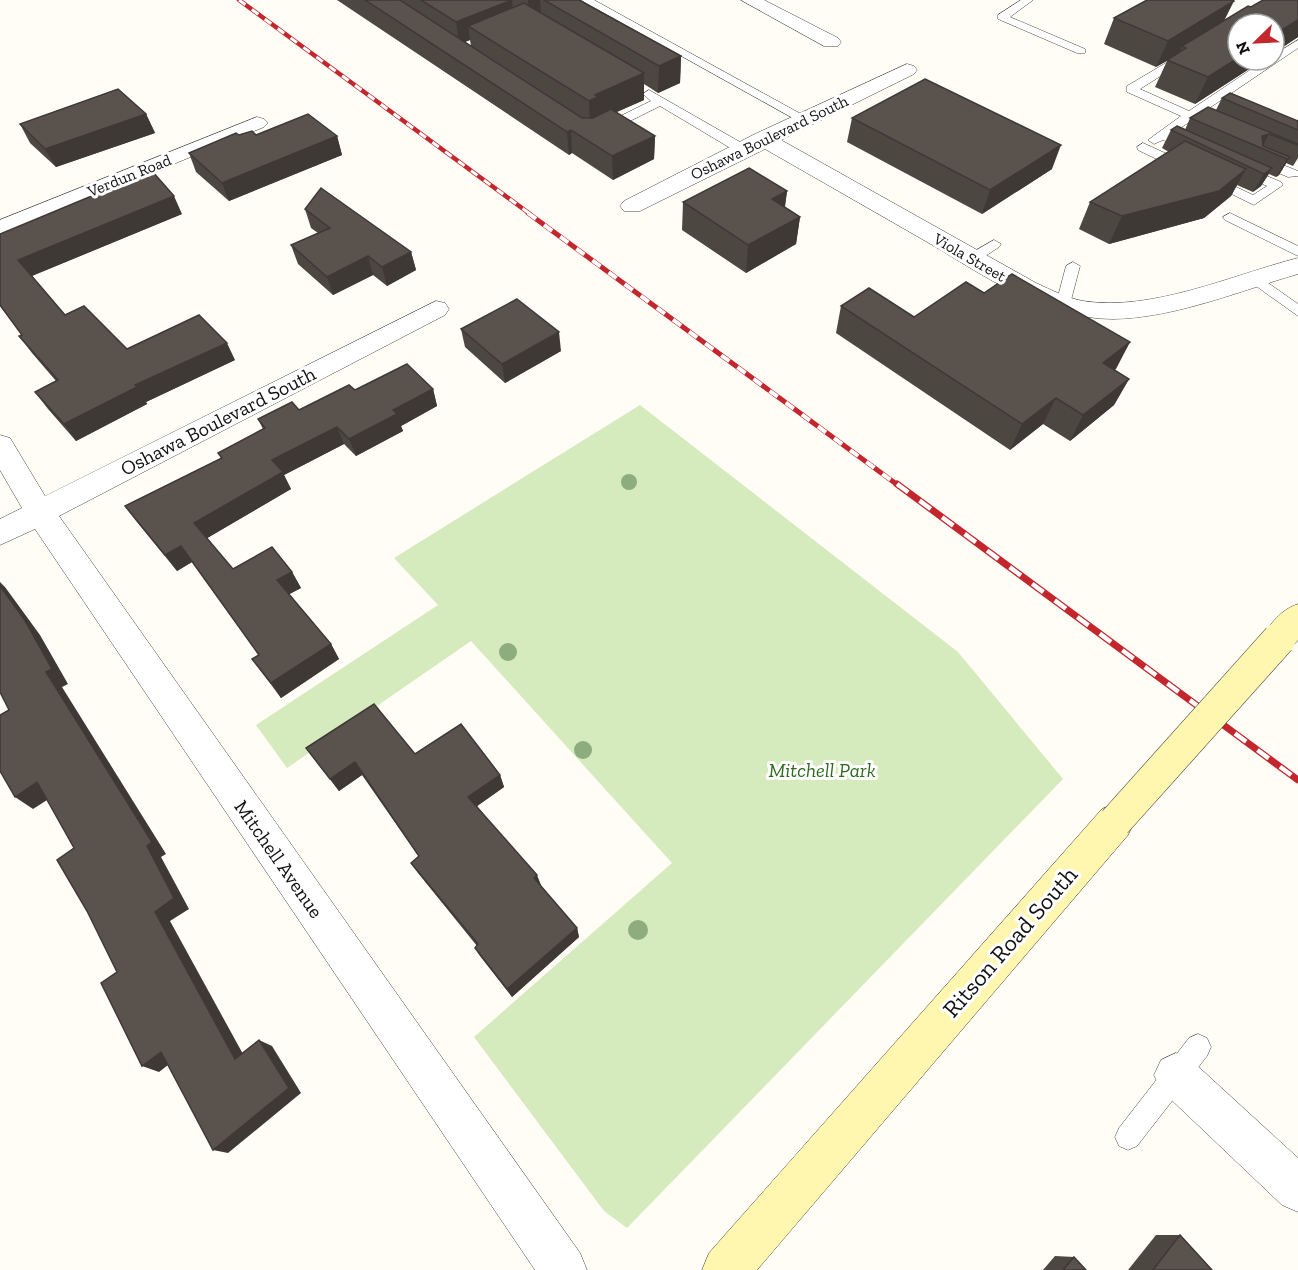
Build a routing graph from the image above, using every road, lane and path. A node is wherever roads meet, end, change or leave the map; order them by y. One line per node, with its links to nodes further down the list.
1 (750, 0): 4 (street)
2 (1028, 0): 5 (lane)
3 (583, 1): 11 (lane)
4 (831, 42)
5 (1081, 51)
6 (1192, 52): 12 (lane)
7 (908, 69): 11 (street, Oshawa Boulevard South)
8 (1256, 72): 12 (lane)
9 (640, 89): 10 (lane)
10 (660, 101): 16 (lane); 19 (lane)
11 (804, 119): 19 (street, Oshawa Boulevard South)
12 (1185, 120): 14 (lane); 15 (lane); 17 (lane)
13 (257, 123): 27 (street, Verdun Road)
14 (1233, 134)
15 (1162, 135): 21 (lane); 24 (lane)
16 (589, 136)
17 (1220, 142)
18 (1255, 143): 23 (lane)
19 (753, 144): 25 (street, Oshawa Boulevard South); 30 (street, Viola Street)
20 (1241, 151): 23 (lane)
21 (1204, 153)
22 (1224, 162): 24 (lane)
23 (1296, 169): 24 (lane)
24 (1276, 185)
25 (632, 206)
26 (1230, 217): 29 (lane)
27 (0, 228)
28 (994, 244): 30 (lane)
29 (1298, 252)
30 (973, 258): 34 (street, Viola Street)
31 (1073, 266): 34 (lane)
32 (1298, 266): 33 (street, Viola Street)
33 (1254, 278): 34 (street, Viola Street); 36 (lane)
34 (1063, 304)
35 (436, 309): 38 (street, Oshawa Boulevard South)
36 (1298, 311)
37 (0, 445): 38 (street, Mitchell Avenue)
38 (40, 513): 39 (street, Oshawa Boulevard South); 44 (street, Mitchell Avenue)
39 (0, 534)
40 (1288, 628): 45 (main road, Ritson Road South, bridge)
41 (1187, 1061): 42 (lane); 43 (street)
42 (1128, 1137)
43 (1298, 1189)
44 (563, 1270)
45 (726, 1270)

